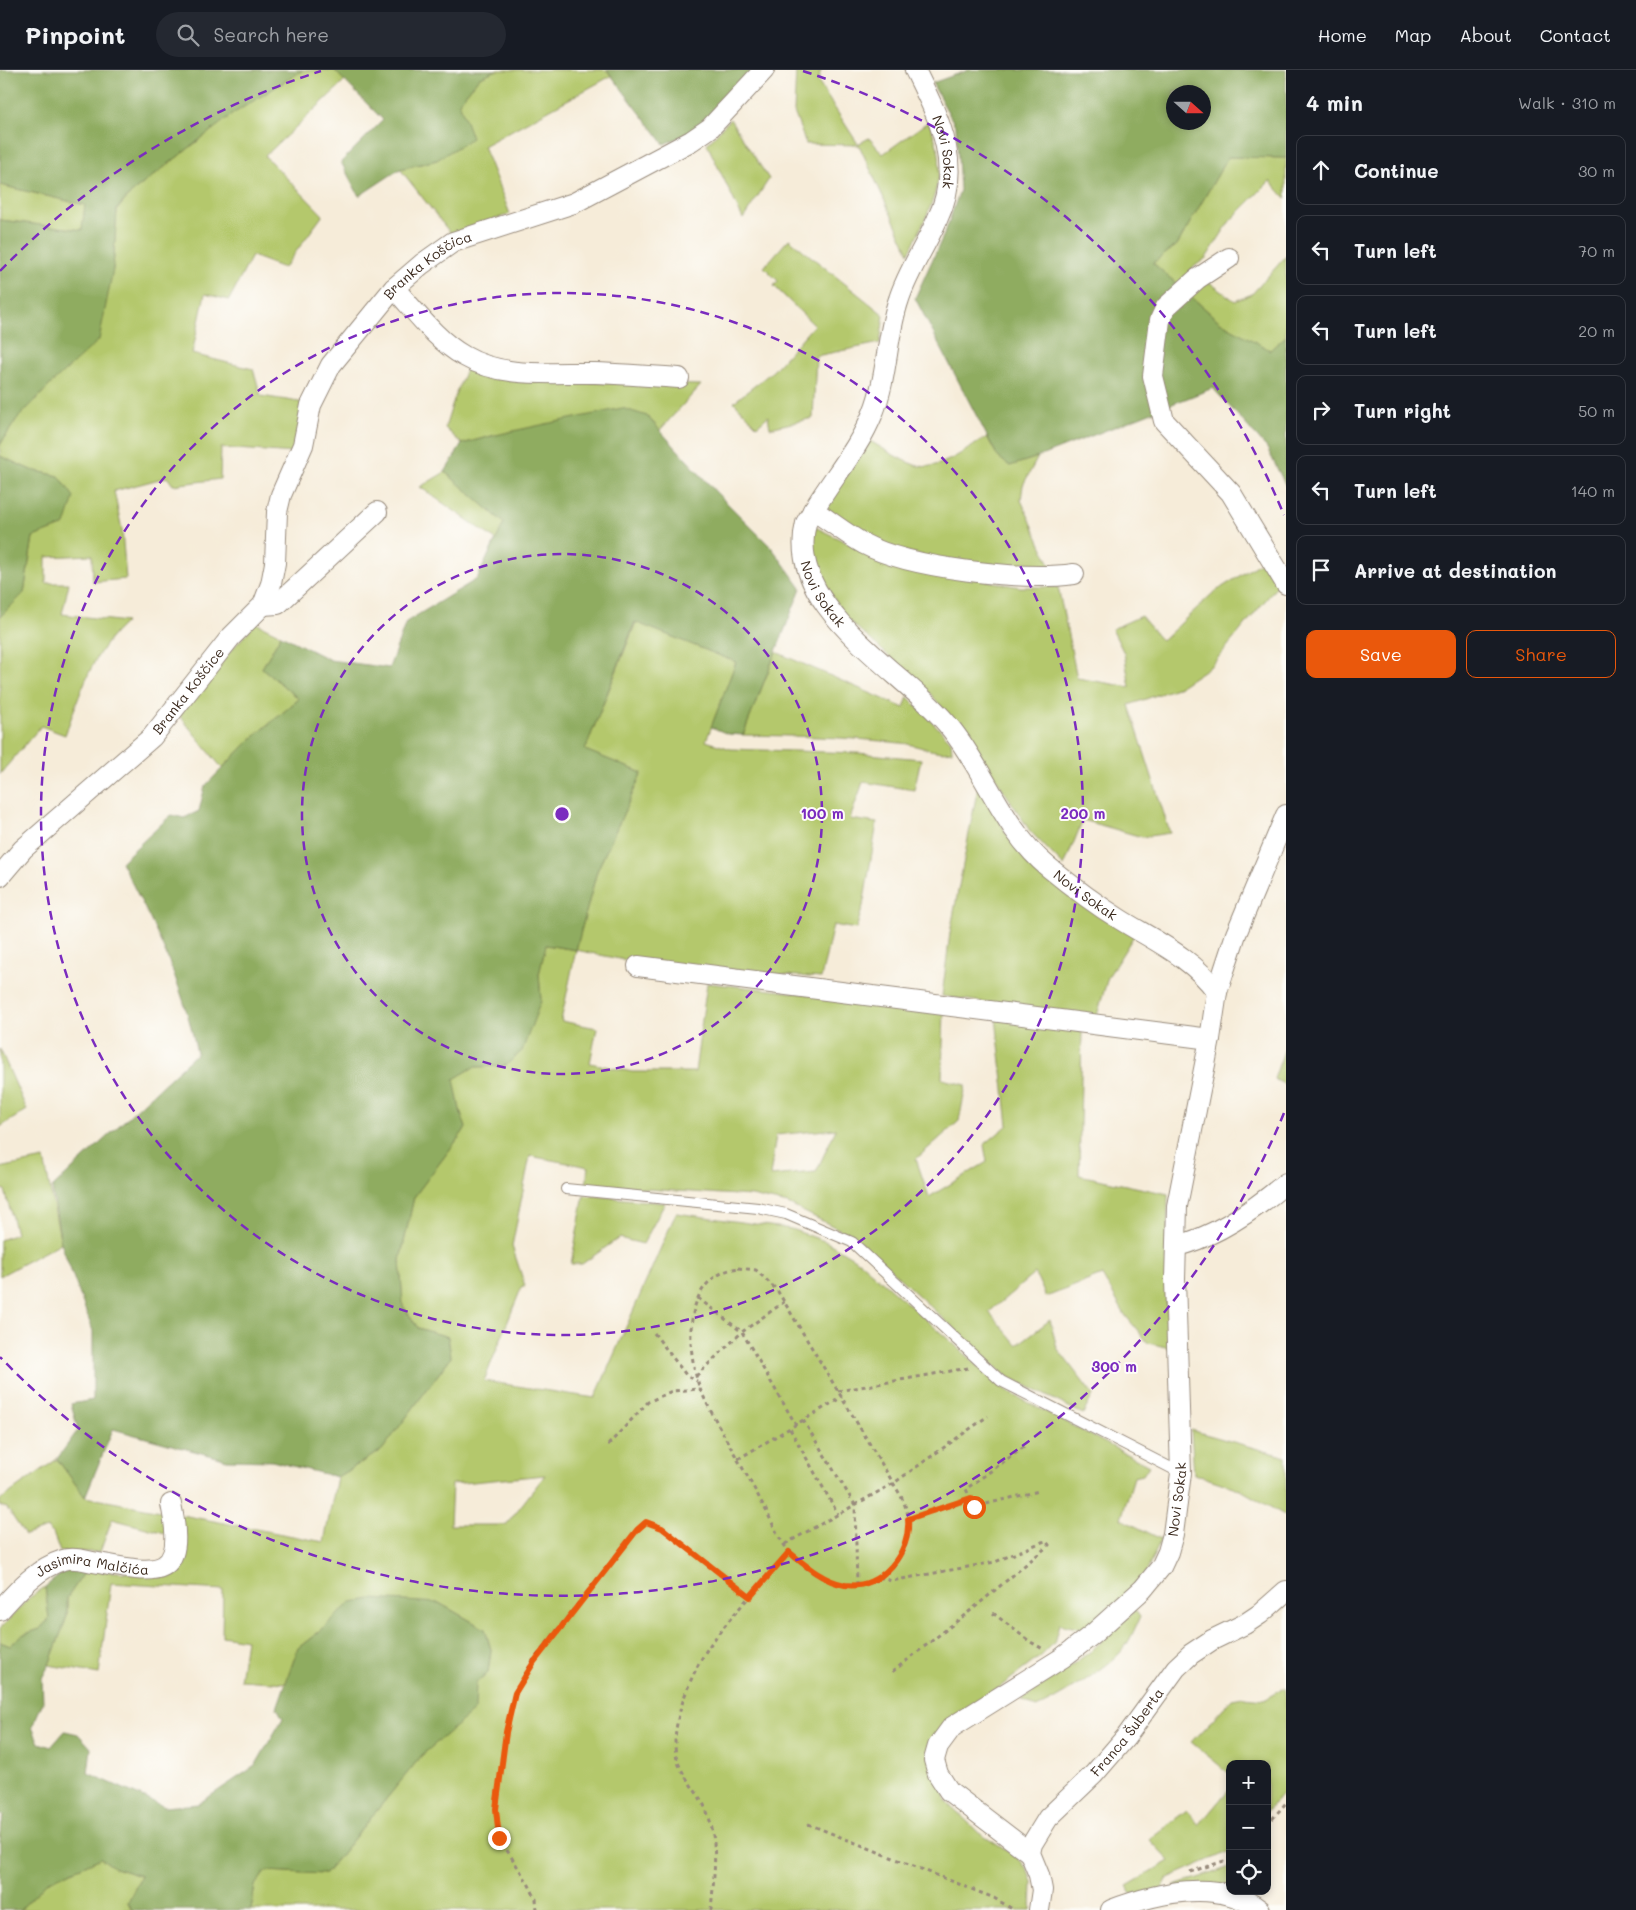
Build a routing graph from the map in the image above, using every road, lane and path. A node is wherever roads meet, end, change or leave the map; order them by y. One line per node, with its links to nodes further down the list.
1 (764, 70): 4 (street, Branka Koščica)
2 (915, 70): 6 (street, Novi Sokak)
3 (1228, 258): 9 (street)
4 (394, 288): 5 (street); 10 (street, Branka Koščica)
5 (679, 378)
6 (813, 510): 8 (street); 14 (street, Novi Sokak)
7 (377, 512): 10 (street, Branka Koščice)
8 (1074, 574)
9 (1286, 584)
10 (263, 606): 12 (street, Branka Koščice)
11 (1286, 815): 14 (street, Novi Sokak)
12 (0, 876)
13 (638, 966): 15 (street)
14 (1217, 992): 15 (street, Novi Sokak)
15 (1210, 1039): 18 (street, Novi Sokak)
16 (1286, 1183): 18 (street)
17 (566, 1189): 36 (lane)
18 (1176, 1246): 36 (street, Novi Sokak)
19 (698, 1298): 20 (path); 21 (path); 24 (path)
20 (784, 1302): 21 (path); 27 (path)
21 (742, 1332): 24 (path); 31 (path)
22 (654, 1333): 25 (path)
23 (969, 1368): 27 (path)
24 (696, 1376): 25 (path)
25 (697, 1381): 26 (path)
26 (700, 1389): 33 (path); 35 (path)
27 (838, 1391): 28 (path)
28 (842, 1397): 30 (path); 37 (path)
29 (988, 1416): 37 (path)
30 (803, 1420): 31 (path); 41 (path)
31 (796, 1425): 32 (path)
32 (790, 1429): 35 (path); 42 (path)
33 (608, 1445)
34 (1024, 1447): 39 (path)
35 (738, 1459): 44 (path)
36 (1181, 1473): 52 (street, Novi Sokak)
37 (894, 1483): 41 (path); 43 (path)
38 (1040, 1491): 39 (path)
39 (971, 1498): 43 (path)
40 (171, 1504): 50 (street, Jasimira Malčića)
41 (855, 1505): 42 (path); 47 (path)
42 (838, 1514): 44 (path)
43 (908, 1519): 46 (path)
44 (785, 1544): 45 (path)
45 (789, 1552): 47 (path); 49 (path)
46 (879, 1577): 47 (path); 53 (path)
47 (857, 1585)
48 (1286, 1592): 57 (street, Franca Šuberta)
49 (750, 1597): 59 (path); 60 (path)
50 (0, 1610)
51 (992, 1613): 52 (path)
52 (1062, 1658): 57 (street, Novi Sokak)
53 (892, 1672)
54 (1286, 1802): 55 (path)
55 (1271, 1820)
56 (808, 1824): 61 (path)
57 (1030, 1853): 62 (street)
58 (533, 1910): 59 (path)
59 (537, 1910)
60 (711, 1910)
61 (1014, 1910)
62 (1039, 1910)
63 (1111, 1910): 64 (street)
64 (1260, 1910)

